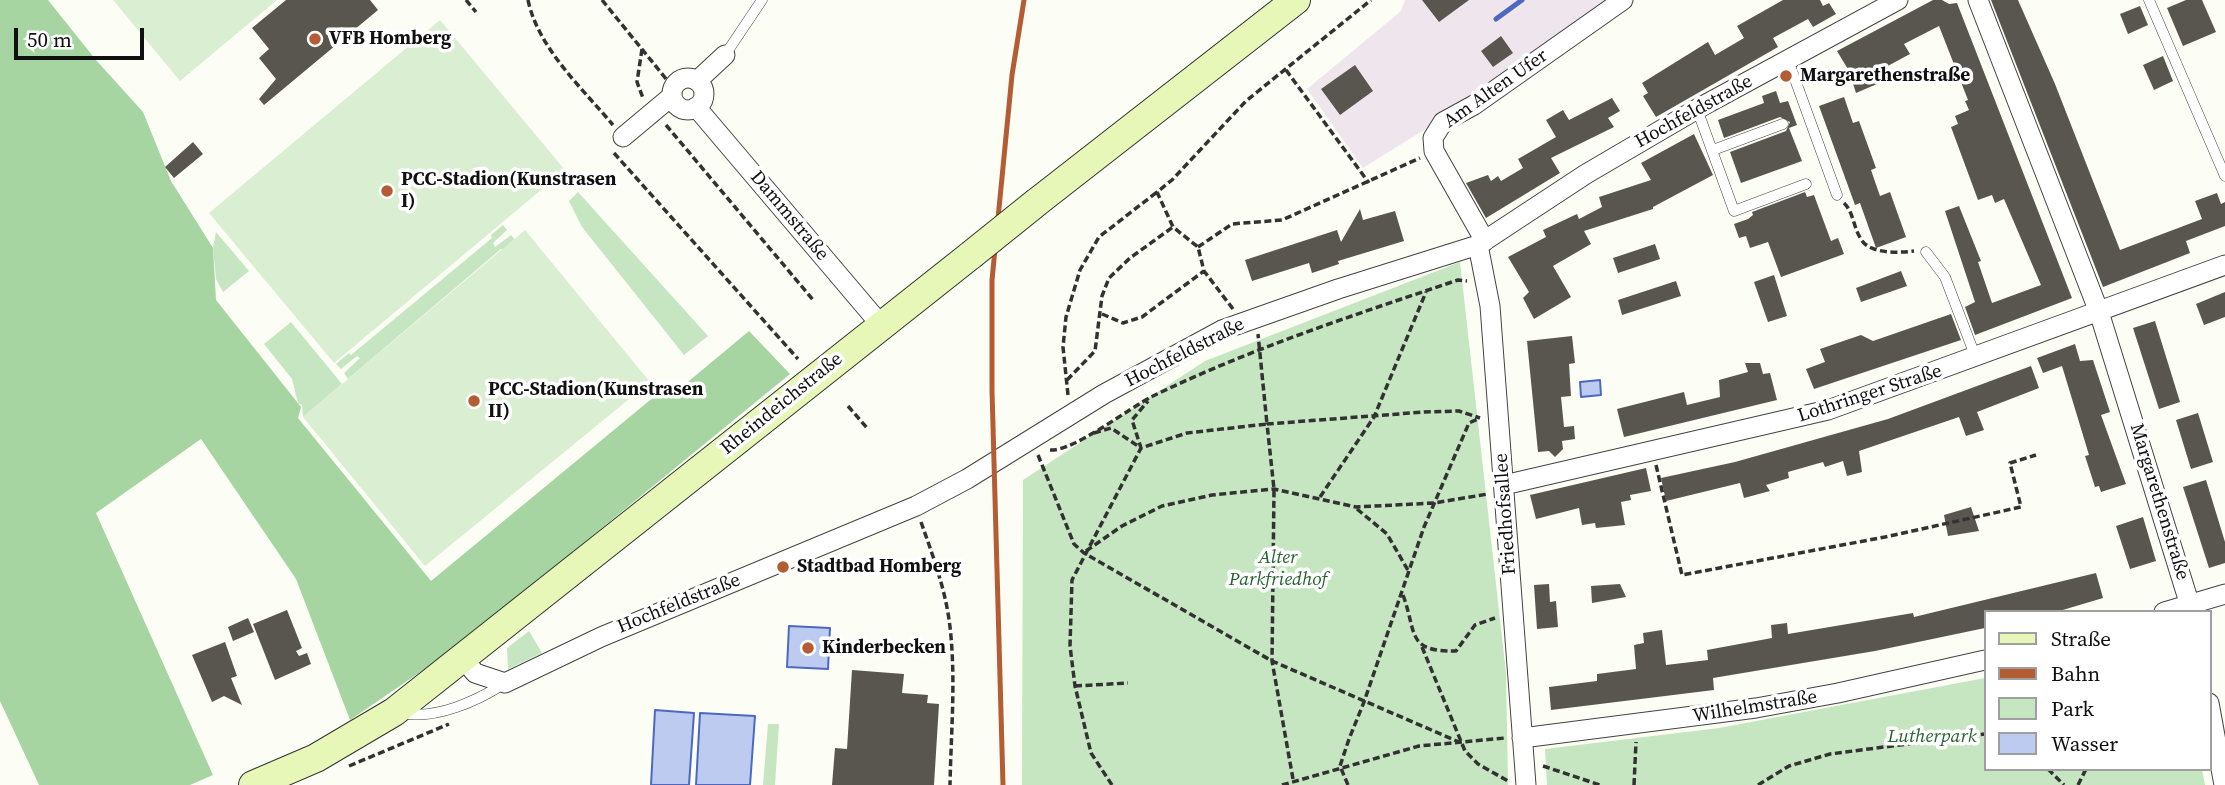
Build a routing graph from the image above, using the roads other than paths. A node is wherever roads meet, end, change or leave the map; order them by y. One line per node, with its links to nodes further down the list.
1 (762, 0): 7 (lane)
2 (1296, 0): 23 (main road, Rheindeichstraße, bridge)
3 (1623, 0): 19 (street, Am Alten Ufer)
4 (1898, 0): 8 (street, Hochfeldstraße)
5 (1978, 0): 22 (street, Margarethenstraße)
6 (2149, 0): 16 (lane)
7 (724, 55): 9 (street)
8 (1788, 60): 12 (street, Hochfeldstraße); 18 (lane)
9 (697, 81): 10 (street); 11 (street)
10 (672, 87): 11 (street, Dammstraße); 14 (street)
11 (696, 107): 23 (street, Dammstraße)
12 (1697, 109): 15 (lane); 19 (street, Hochfeldstraße)
13 (1783, 124): 15 (lane)
14 (617, 143)
15 (1713, 149): 17 (lane)
16 (2225, 176)
17 (1806, 184)
18 (1837, 195)
19 (1482, 243): 25 (street, Friedhofsallee); 30 (street, Hochfeldstraße)
20 (1926, 252): 24 (lane)
21 (2225, 265): 22 (street, Lothringer Straße)
22 (2099, 312): 24 (street, Lothringer Straße); 27 (street, Margarethenstraße)
23 (881, 325): 28 (main road, Rheindeichstraße)
24 (1976, 359): 25 (street, Lothringer Straße)
25 (1504, 485): 33 (street, Friedhofsallee)
26 (2225, 594): 27 (street)
27 (2192, 608)
28 (464, 659): 30 (street); 31 (main road, Rheindeichstraße)
29 (1983, 660): 33 (street, Wilhelmstraße)
30 (505, 683): 31 (lane, Hochfeldstraße)
31 (394, 712): 35 (main road, Rheindeichstraße)
32 (2211, 714): 36 (street)
33 (1522, 738): 34 (street, Friedhofsallee)
34 (1519, 783)
35 (253, 785)
36 (2224, 785)

